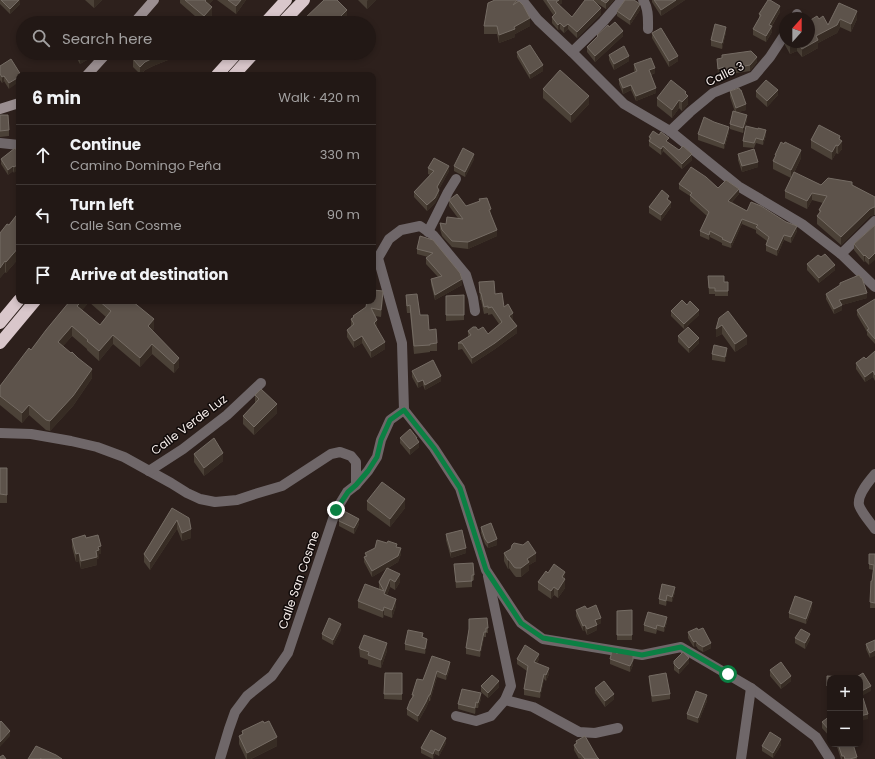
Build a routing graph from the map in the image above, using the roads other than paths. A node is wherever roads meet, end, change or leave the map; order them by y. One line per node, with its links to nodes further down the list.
1 (154, 0): 7 (street)
2 (286, 0): 8 (highway)
3 (304, 0): 9 (highway)
4 (522, 0): 12 (street)
5 (622, 0): 12 (street)
6 (643, 0): 10 (street)
7 (140, 16)
8 (271, 16)
9 (289, 16)
10 (648, 29)
11 (779, 43): 21 (street, Calle 3)
12 (572, 52): 21 (street)
13 (101, 60): 16 (street)
14 (231, 60): 17 (highway)
15 (248, 60): 18 (highway)
16 (90, 72)
17 (220, 72)
18 (237, 72)
19 (16, 105): 20 (street)
20 (0, 109)
21 (670, 131): 27 (street)
22 (0, 143): 23 (street)
23 (16, 145)
24 (456, 179): 26 (street)
25 (875, 221): 27 (street)
26 (428, 232): 31 (street); 35 (street)
27 (841, 254): 28 (street)
28 (875, 287)
29 (16, 304): 32 (highway)
30 (32, 304): 33 (highway)
31 (475, 311)
32 (0, 323)
33 (0, 343)
34 (261, 383): 37 (street, Calle Verde Luz)
35 (404, 410): 39 (street, Calle San Cosme); 41 (street)
36 (0, 433): 37 (street)
37 (149, 471): 39 (street)
38 (875, 474): 40 (street)
39 (356, 485): 46 (street, Calle San Cosme)
40 (875, 529)
41 (486, 570): 42 (street); 43 (street)
42 (751, 688): 47 (street); 48 (street)
43 (505, 700): 44 (street); 45 (street)
44 (456, 716)
45 (618, 728)
46 (220, 759)
47 (741, 759)
48 (830, 759)

